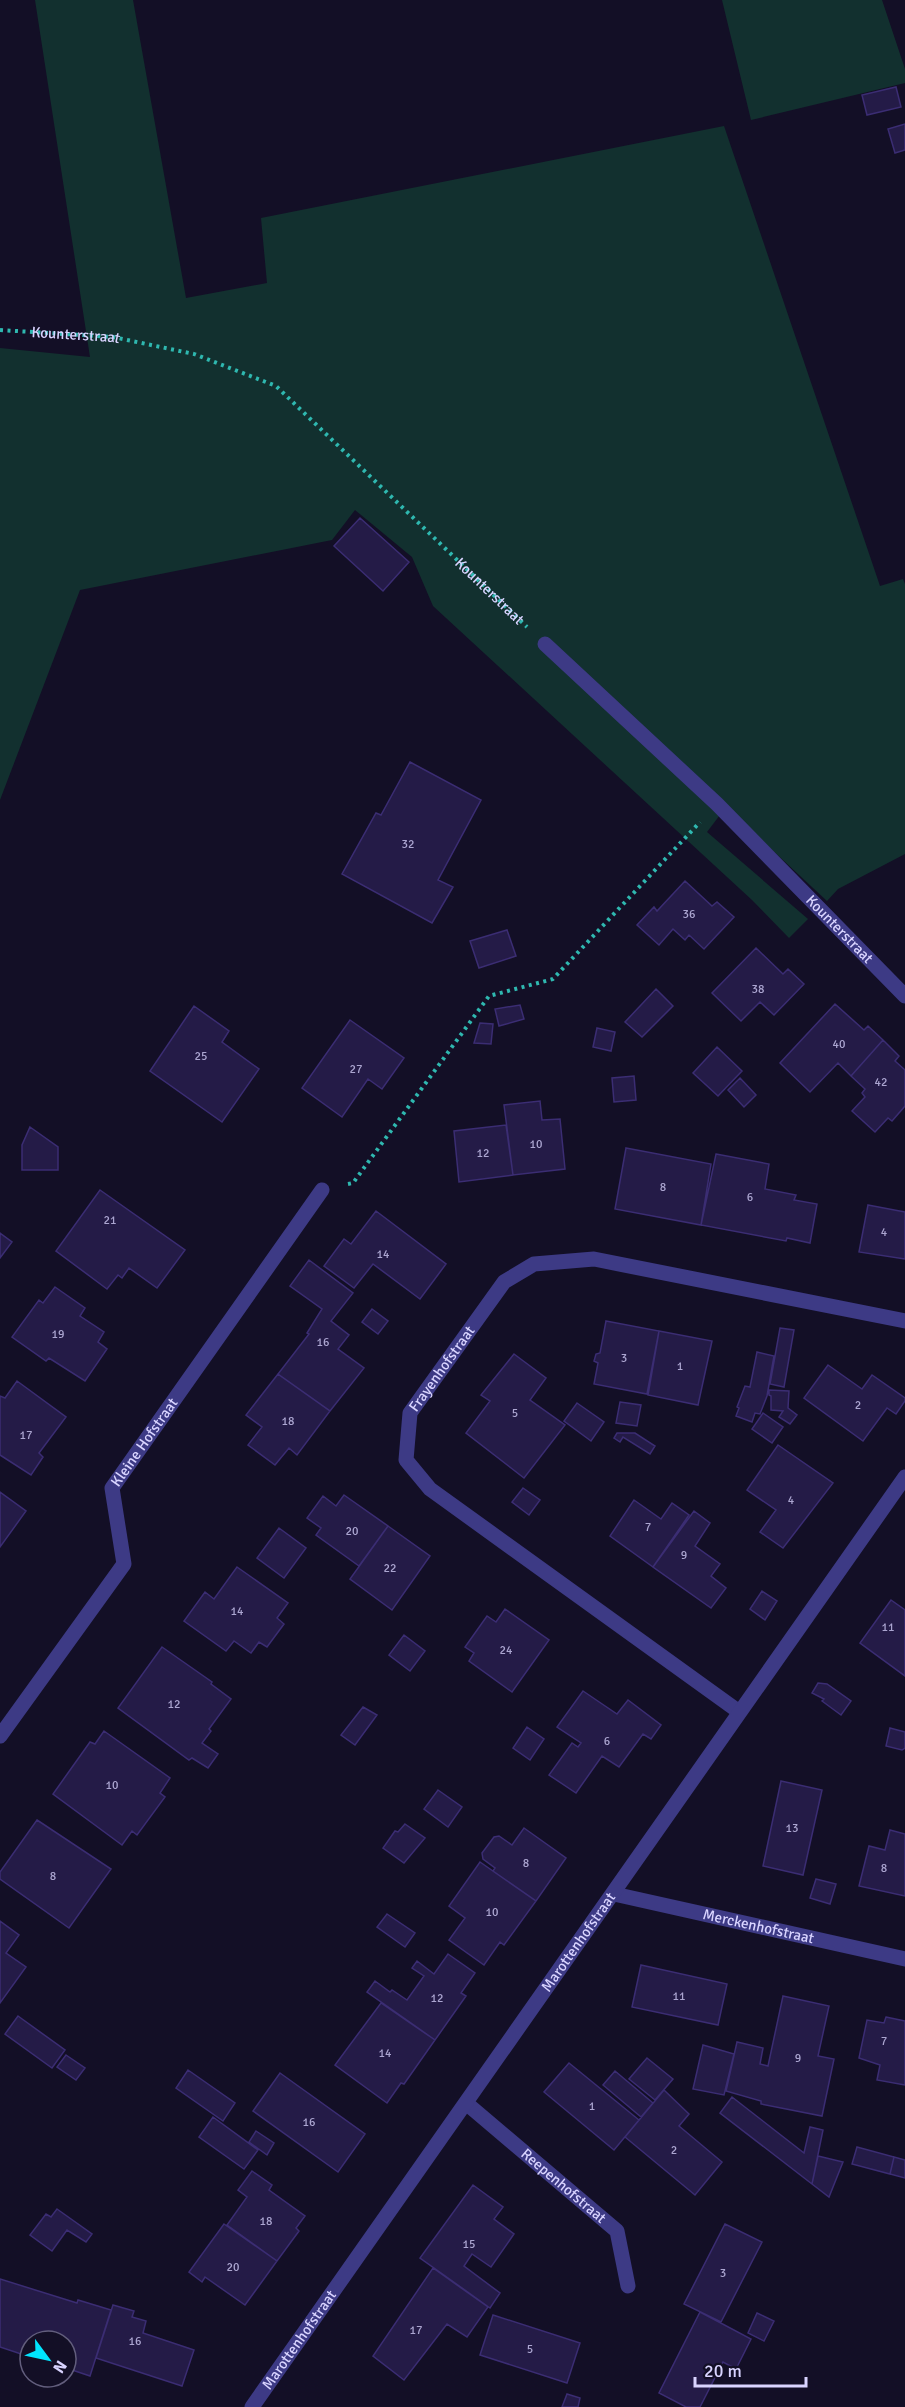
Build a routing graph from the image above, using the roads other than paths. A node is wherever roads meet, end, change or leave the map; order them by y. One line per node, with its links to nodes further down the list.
1 (545, 644): 2 (street, Kounterstraat)
2 (905, 996)
3 (322, 1190): 7 (street, Kleine Hofstraat)
4 (905, 1321): 6 (street, Frayenhofstraat)
5 (905, 1477): 6 (street, Marottenhofstraat)
6 (738, 1711): 8 (street, Marottenhofstraat)
7 (0, 1736)
8 (614, 1894): 9 (street, Merckenhofstraat); 10 (street, Marottenhofstraat)
9 (905, 1959)
10 (466, 2103): 11 (street, Reepenhofstraat); 12 (street, Marottenhofstraat)
11 (628, 2286)
12 (252, 2407)

